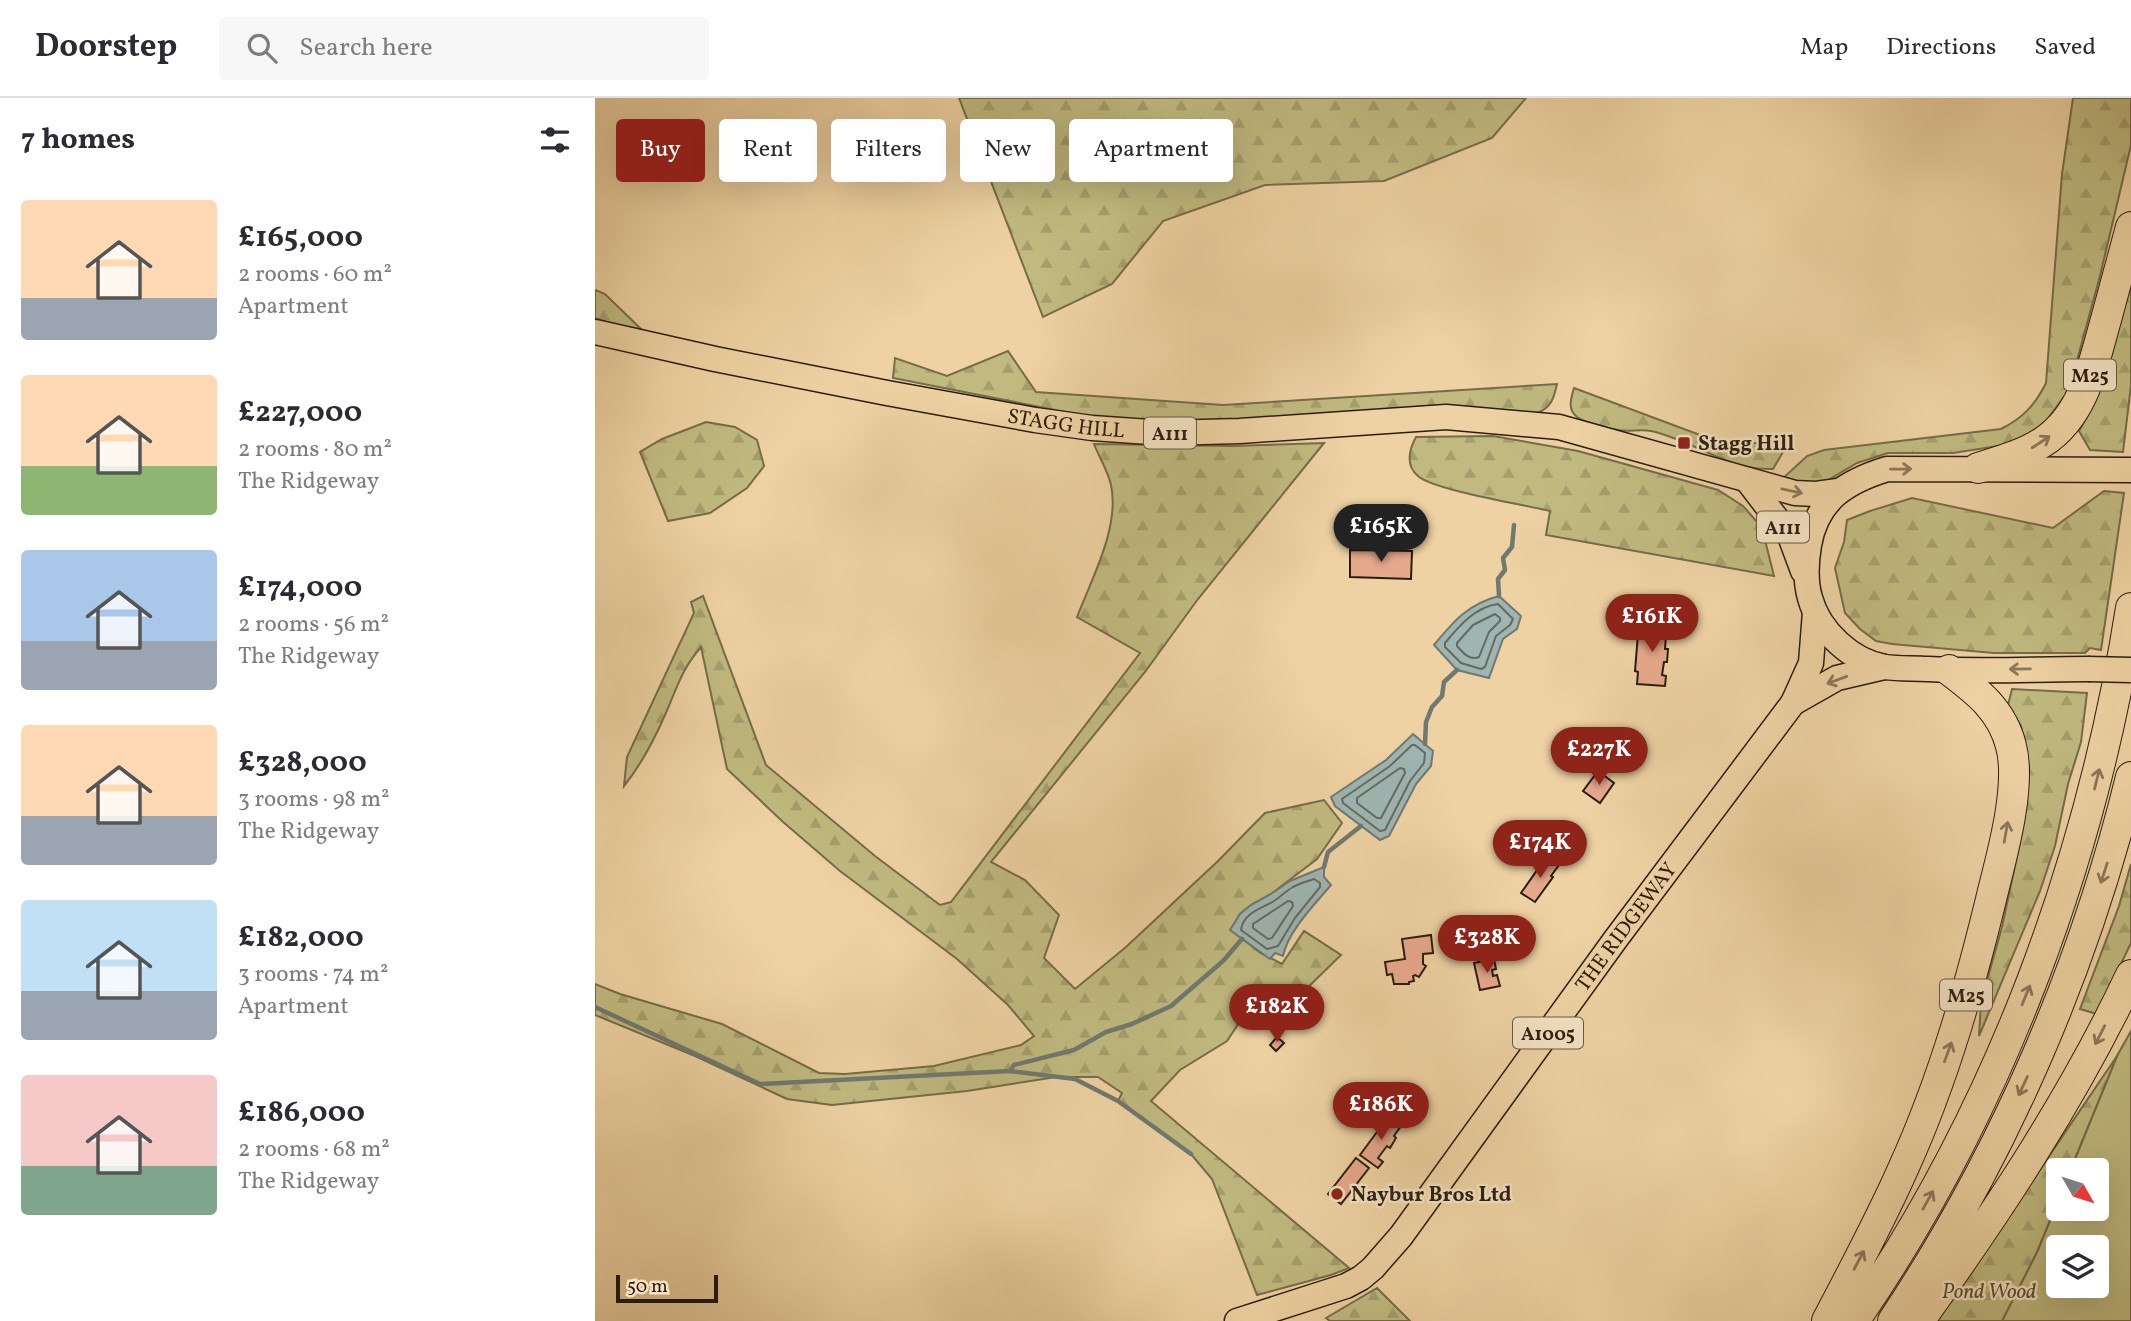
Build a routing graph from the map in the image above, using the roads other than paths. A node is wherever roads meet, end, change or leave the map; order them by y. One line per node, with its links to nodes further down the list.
1 (2131, 227): 3 (highway, M25, one-way to 1)
2 (595, 332): 5 (main road, STAGG HILL / A111)
3 (1978, 468): 4 (main road); 6 (main road, one-way to 3)
4 (2123, 470)
5 (1747, 480): 6 (main road, STAGG HILL / A111, one-way to 6); 7 (main road, A111)
6 (1837, 491): 7 (main road)
7 (1807, 582): 9 (main road)
8 (2131, 608): 18 (highway, M25, one-way to 8)
9 (1815, 612): 10 (main road); 13 (main road, THE RIDGEWAY / A1005)
10 (1884, 667): 11 (main road); 13 (main road, THE RIDGEWAY / A1005, one-way to 13)
11 (1948, 670): 12 (main road, one-way to 11, bridge); 17 (highway, M25, one-way to 11)
12 (2131, 670)
13 (1793, 702): 16 (main road, THE RIDGEWAY / A1005)
14 (2131, 777): 19 (highway, one-way to 19)
15 (2131, 975): 20 (highway, one-way to 20)
16 (1237, 1321)
17 (1827, 1321)
18 (1854, 1321)
19 (1893, 1321)
20 (1919, 1321)

